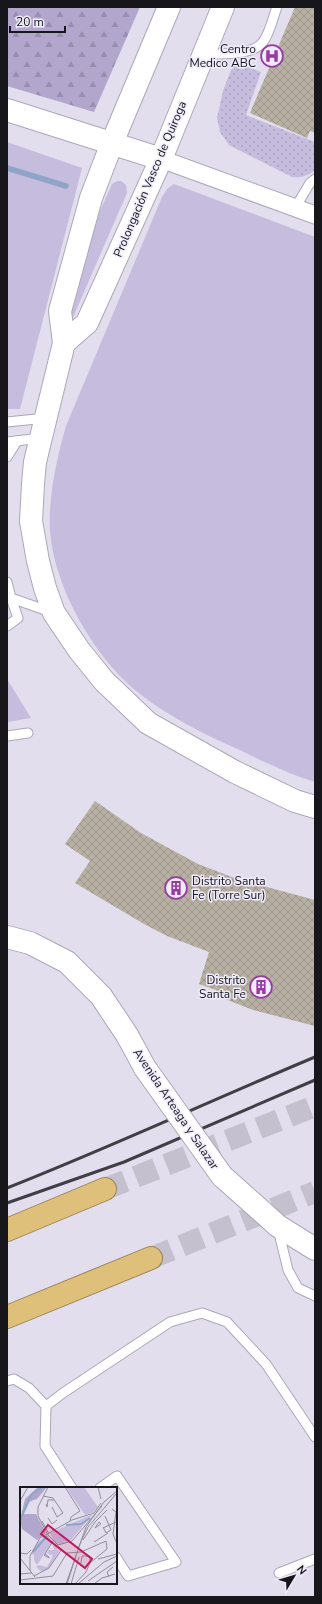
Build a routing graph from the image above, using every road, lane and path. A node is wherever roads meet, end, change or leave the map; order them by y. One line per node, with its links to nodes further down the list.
1 (169, 7): 6 (street)
2 (223, 7): 4 (street, Prolongación Vasco de Quiroga)
3 (277, 7): 4 (lane)
4 (202, 55): 7 (street, Prolongación Vasco de Quiroga)
5 (7, 110): 6 (street)
6 (112, 143): 7 (street); 11 (street)
7 (161, 159): 9 (street); 11 (street, Prolongación Vasco de Quiroga)
8 (315, 179): 9 (lane)
9 (296, 208): 10 (street)
10 (315, 215)
11 (64, 344): 13 (street)
12 (7, 422): 13 (lane)
13 (43, 428): 15 (lane); 19 (street)
14 (7, 442): 15 (lane)
15 (17, 442): 16 (lane)
16 (7, 457)
17 (7, 582): 18 (lane)
18 (11, 598): 19 (lane); 20 (lane)
19 (54, 613): 23 (street)
20 (7, 626)
21 (28, 733): 22 (lane)
22 (7, 736)
23 (315, 807)
24 (7, 937): 26 (street, Avenida Arteaga y Salazar, bridge)
25 (105, 1189): 27 (highway)
26 (278, 1226): 28 (street, Avenida Arteaga y Salazar); 30 (lane)
27 (7, 1230)
28 (315, 1249)
29 (151, 1258): 31 (highway)
30 (315, 1296)
31 (7, 1316)
32 (7, 1381): 33 (lane)
33 (46, 1406): 34 (lane); 35 (lane)
34 (315, 1437)
35 (71, 1487)
36 (101, 1487): 37 (lane)
37 (117, 1559)
38 (315, 1559): 39 (lane)
39 (279, 1574)

